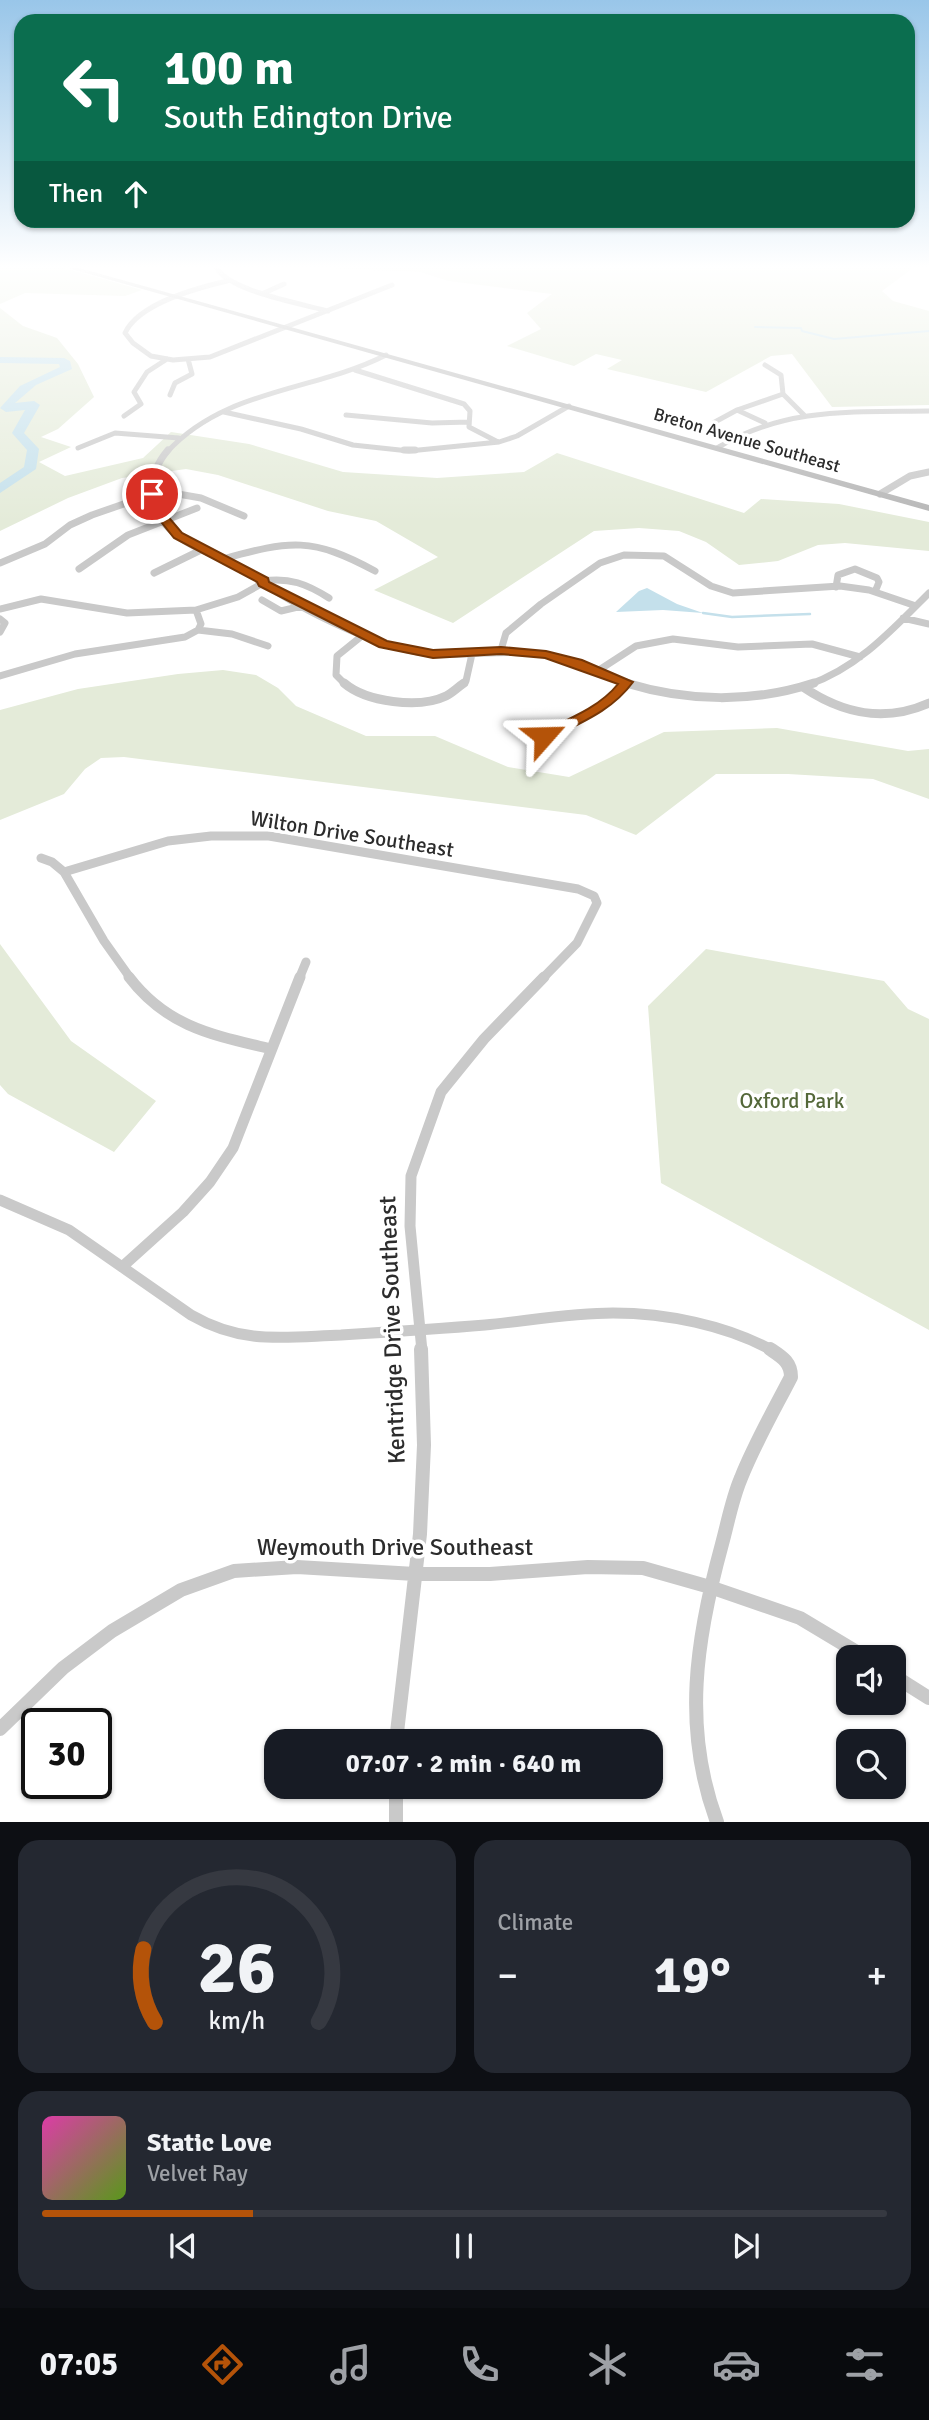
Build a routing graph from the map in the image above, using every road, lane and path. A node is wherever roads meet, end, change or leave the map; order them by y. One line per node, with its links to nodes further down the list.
1 (141, 353): 5 (street)
2 (223, 353): 6 (street)
3 (379, 353): 4 (main road, Breton Avenue Southeast)
4 (386, 355): 8 (street); 11 (main road, Breton Avenue Southeast)
5 (168, 359): 6 (street); 17 (street)
6 (188, 359): 10 (street)
7 (765, 365): 9 (street)
8 (355, 370): 14 (street); 18 (street)
9 (783, 394): 12 (street); 16 (street)
10 (170, 395)
11 (569, 406): 22 (street); 24 (main road, Breton Avenue Southeast)
12 (737, 410): 19 (street); 20 (street)
13 (929, 411): 16 (street)
14 (224, 412): 21 (street); 22 (street)
15 (346, 415): 18 (street)
16 (804, 415): 20 (street)
17 (124, 416)
18 (469, 422): 22 (street)
19 (713, 423)
20 (765, 423): 24 (street)
21 (178, 438): 23 (street); 26 (street)
22 (499, 442)
23 (78, 448)
24 (717, 448): 27 (main road, Breton Avenue Southeast)
25 (929, 472): 27 (street)
26 (152, 494): 30 (street); 31 (street); 34 (street)
27 (880, 494): 29 (main road, Breton Avenue Southeast)
28 (197, 508): 31 (street)
29 (929, 508)
30 (244, 516)
31 (164, 521): 32 (street); 35 (street)
32 (202, 549): 33 (street); 37 (street)
33 (223, 559): 36 (street); 38 (street)
34 (0, 563)
35 (79, 569)
36 (375, 571)
37 (154, 573)
38 (263, 582): 42 (street); 44 (street); 47 (street)
39 (836, 587): 40 (street); 40 (street); 55 (street)
40 (875, 592): 45 (street)
41 (929, 593): 45 (street)
42 (329, 598)
43 (262, 600): 44 (street)
44 (306, 605): 53 (street)
45 (916, 606): 48 (street)
46 (0, 609): 47 (street)
47 (196, 610): 51 (street)
48 (903, 618): 50 (street); 57 (street)
49 (0, 619): 52 (street)
50 (929, 624)
51 (198, 630): 54 (street); 59 (street)
52 (0, 632)
53 (363, 635): 56 (street); 56 (street)
54 (268, 646)
55 (501, 650): 56 (street); 58 (street)
56 (472, 654)
57 (860, 657): 58 (street); 61 (street)
58 (596, 672): 60 (street)
59 (0, 676)
60 (626, 682): 61 (street); 63 (street)
61 (803, 687): 62 (street)
62 (929, 703)
63 (544, 736)
64 (41, 858): 65 (street)
65 (64, 872): 66 (street, Wilton Drive Southeast); 68 (street)
66 (594, 896): 71 (street, Kentridge Drive Southeast)
67 (306, 962): 68 (street)
68 (271, 1049): 70 (street)
69 (0, 1200): 70 (street)
70 (122, 1267): 71 (street)
71 (421, 1331): 72 (street, Kentridge Drive Southeast); 73 (street)
72 (415, 1574): 73 (street, Weymouth Drive Southeast); 77 (street, Weymouth Drive Southeast); 78 (street, Kentridge Drive Southeast)
73 (710, 1587): 74 (street, Weymouth Drive Southeast); 81 (street)
74 (845, 1645)
75 (906, 1684): 76 (street)
76 (929, 1698)
77 (0, 1729)
78 (397, 1729)
79 (396, 1799): 80 (street)
80 (396, 1822)
81 (717, 1822)

